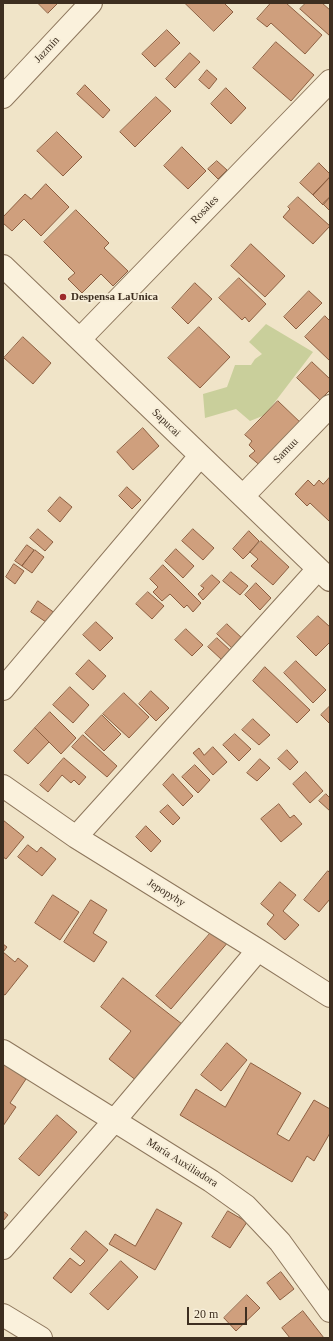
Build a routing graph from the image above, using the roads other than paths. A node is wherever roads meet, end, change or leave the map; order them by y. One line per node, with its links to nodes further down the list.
1 (92, 3): 3 (street, Jazmín)
2 (330, 81): 5 (street, Rosales)
3 (3, 97)
4 (3, 266): 5 (street, Sapucai)
5 (80, 339): 7 (street, Sapucai)
6 (330, 406): 8 (street, Samuu)
7 (200, 456): 8 (street, Sapucai); 10 (street)
8 (243, 496): 9 (street, Sapucai)
9 (324, 575): 12 (street)
10 (3, 689)
11 (3, 786): 12 (street, Jepopyhy)
12 (76, 837): 13 (street, Jepopyhy)
13 (258, 950): 14 (street, Jepopyhy); 16 (street)
14 (330, 996)
15 (3, 1051): 16 (street, María Auxiliadora)
16 (114, 1121): 17 (street); 18 (street, María Auxiliadora)
17 (3, 1248)
18 (330, 1311)
19 (3, 1315): 20 (street)
20 (41, 1338)

